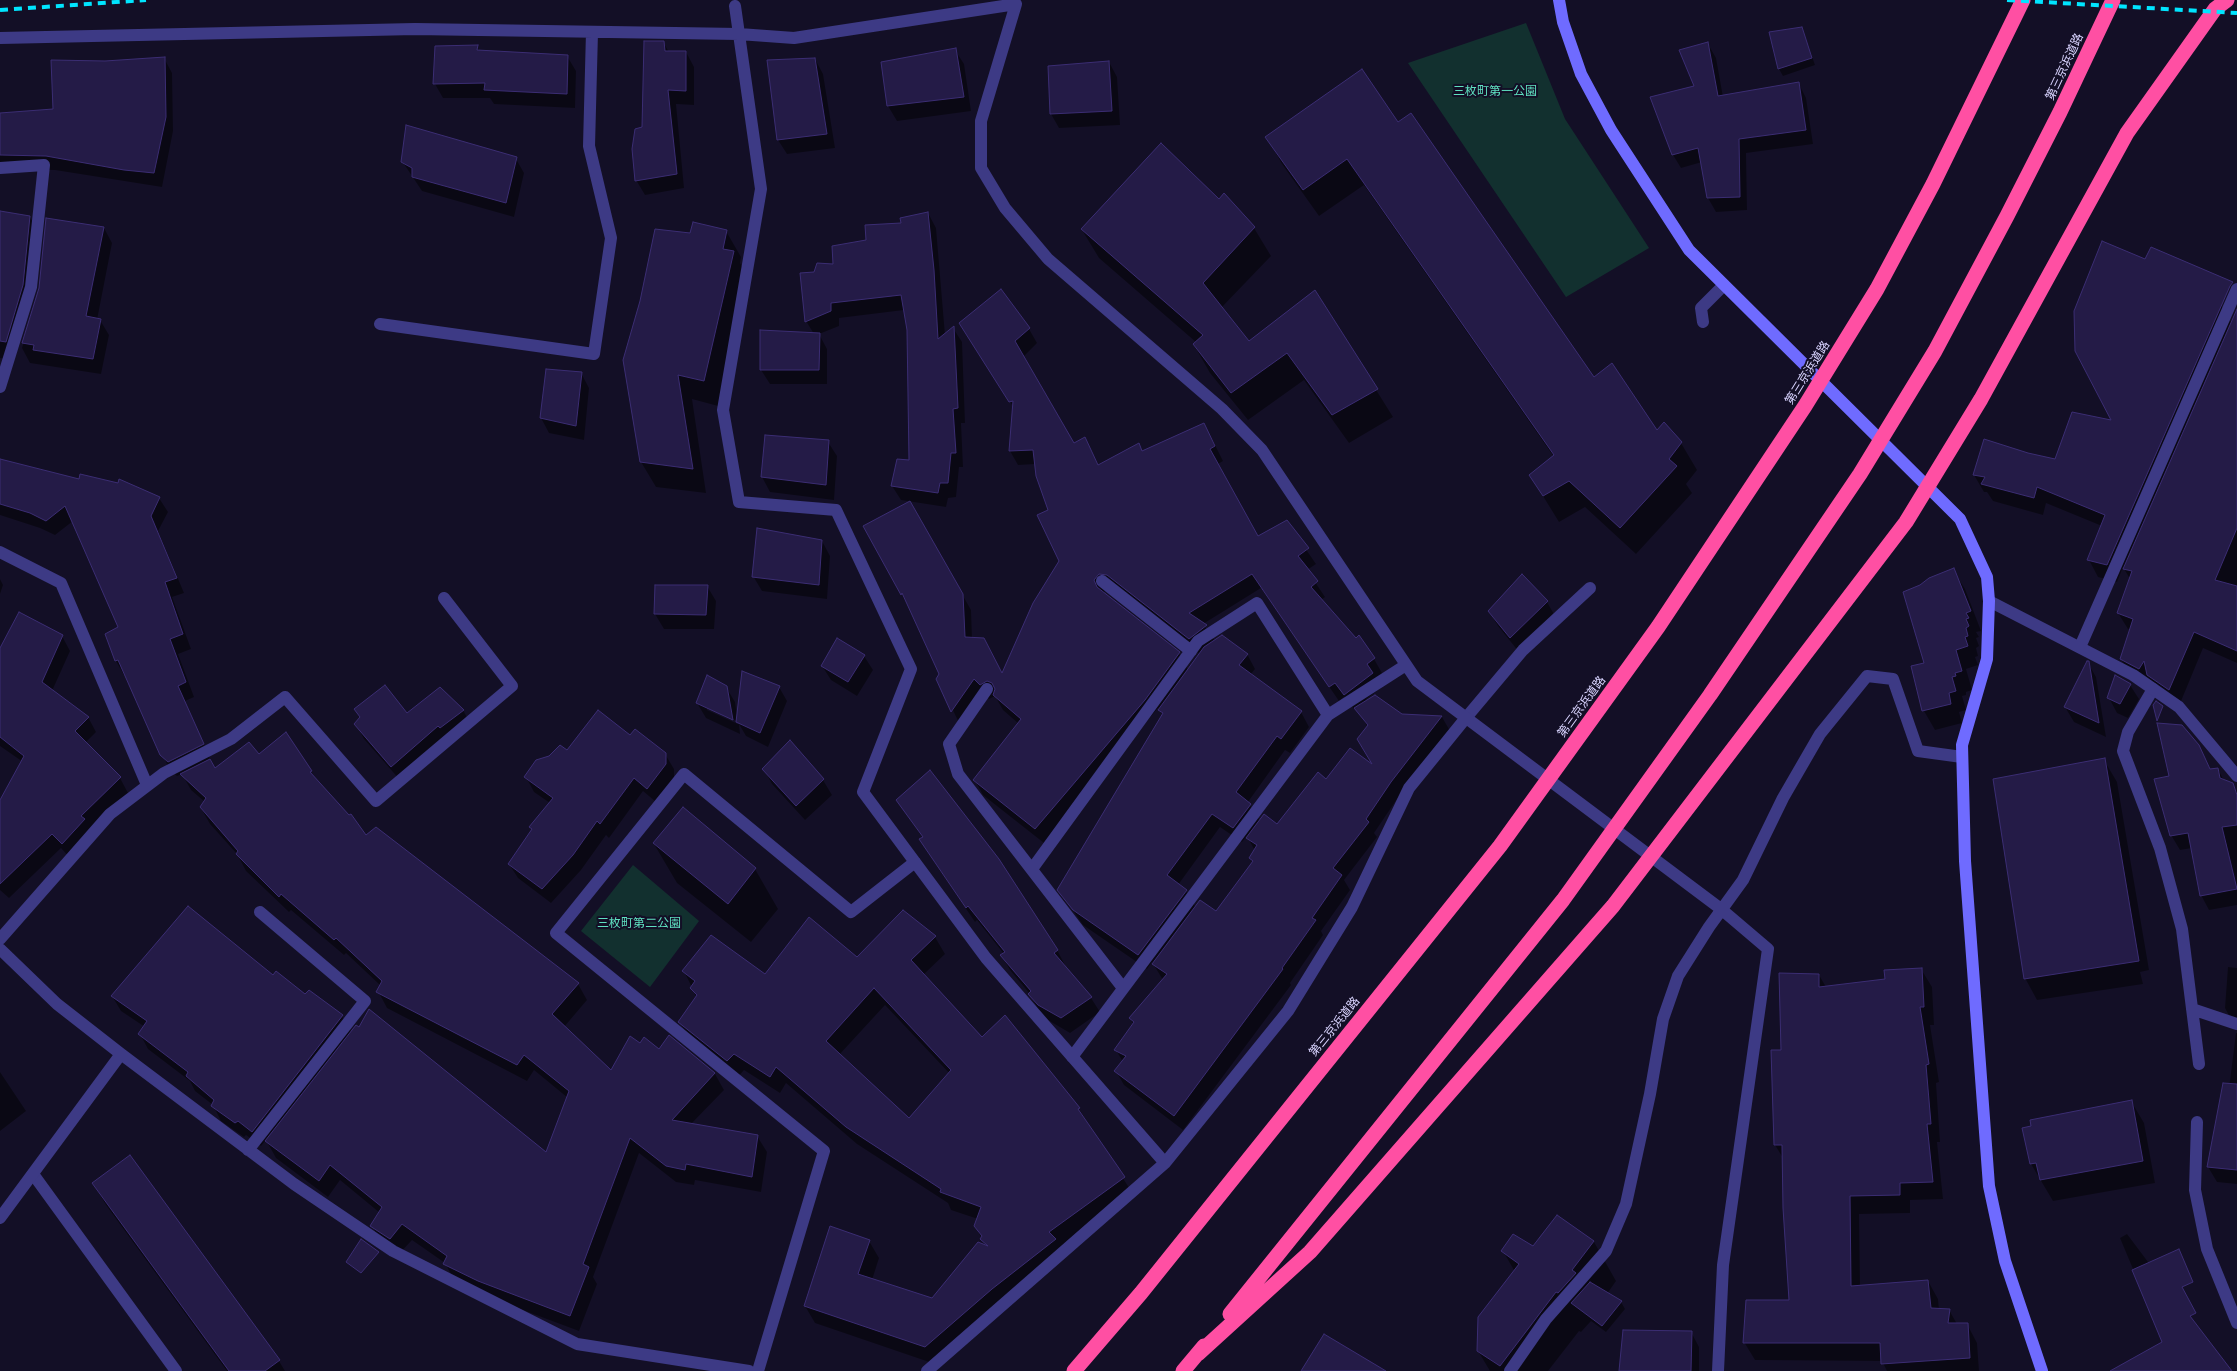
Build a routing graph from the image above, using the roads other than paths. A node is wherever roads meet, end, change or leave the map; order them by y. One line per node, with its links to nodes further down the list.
1 (1559, 0): 10 (street)
2 (2023, 0): 53 (highway, 第三京浜道路)
3 (2113, 0): 48 (highway, 第三京浜道路)
4 (2227, 0): 48 (highway)
5 (735, 6): 7 (street)
6 (592, 32): 7 (street); 8 (street); 13 (street)
7 (738, 34): 22 (street); 30 (street)
8 (0, 38)
9 (0, 168): 14 (street)
10 (1724, 285): 12 (street); 19 (street)
11 (2237, 289): 20 (street)
12 (1703, 322)
13 (380, 324)
14 (0, 387)
15 (0, 552): 29 (street)
16 (1102, 581): 21 (street)
17 (1590, 588): 26 (street)
18 (444, 598): 29 (street)
19 (1989, 601): 20 (street); 27 (street)
20 (2080, 647): 24 (street)
21 (1191, 651): 25 (street); 31 (street)
22 (1406, 665): 25 (street); 26 (street)
23 (987, 689): 31 (street)
24 (2153, 689): 28 (street); 37 (street)
25 (1328, 715): 36 (street)
26 (1465, 719): 32 (street); 44 (street)
27 (1962, 757): 32 (street); 57 (street)
28 (2237, 776)
29 (147, 785): 34 (street)
30 (915, 862): 40 (street); 51 (street)
31 (1032, 869): 36 (street)
32 (1721, 909): 55 (street); 56 (street)
33 (260, 912): 43 (street)
34 (0, 939)
35 (0, 949): 39 (street)
36 (1123, 988): 40 (street)
37 (2192, 1009): 38 (street); 41 (street)
38 (2237, 1024)
39 (121, 1054): 43 (street); 45 (street)
40 (1072, 1057): 44 (street)
41 (2199, 1064)
42 (2197, 1122): 47 (street)
43 (248, 1150): 50 (street)
44 (1165, 1162): 52 (street)
45 (33, 1174): 46 (street); 49 (street)
46 (0, 1218)
47 (2237, 1323)
48 (1198, 1354): 54 (highway, 第三京浜道路)
49 (176, 1371)
50 (749, 1371)
51 (758, 1371)
52 (927, 1371)
53 (1074, 1371)
54 (1183, 1371)
55 (1510, 1371)
56 (1718, 1371)
57 (2042, 1371)

